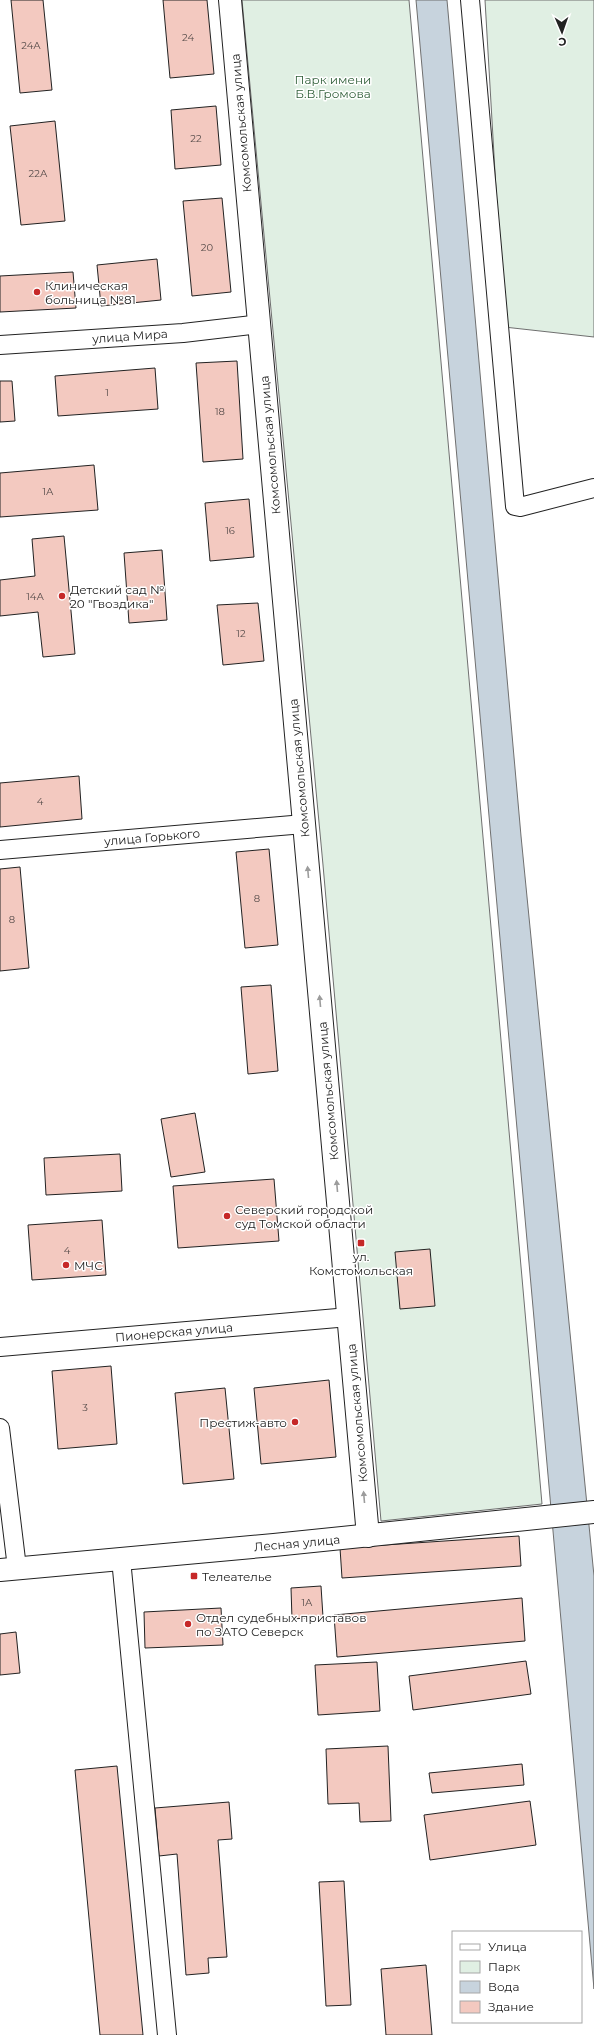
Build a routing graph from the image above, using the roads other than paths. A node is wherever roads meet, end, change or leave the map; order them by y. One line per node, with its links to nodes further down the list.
1 (230, 0): 3 (main road, Комсомольская улица)
2 (470, 0): 5 (street)
3 (260, 324): 4 (street, улица Мира); 6 (main road, Комсомольская улица)
4 (0, 345)
5 (594, 488)
6 (304, 824): 7 (street, улица Горького); 8 (main road, Комсомольская улица, one-way to 6)
7 (0, 850)
8 (349, 1316): 9 (street, Пионерская улица); 12 (main road, Комсомольская улица, one-way to 8)
9 (0, 1347)
10 (0, 1428): 14 (street)
11 (594, 1512): 12 (main road, Лесная улица)
12 (368, 1536): 13 (main road, Лесная улица)
13 (121, 1559): 14 (main road, Лесная улица); 15 (street)
14 (8, 1569)
15 (167, 2035)

